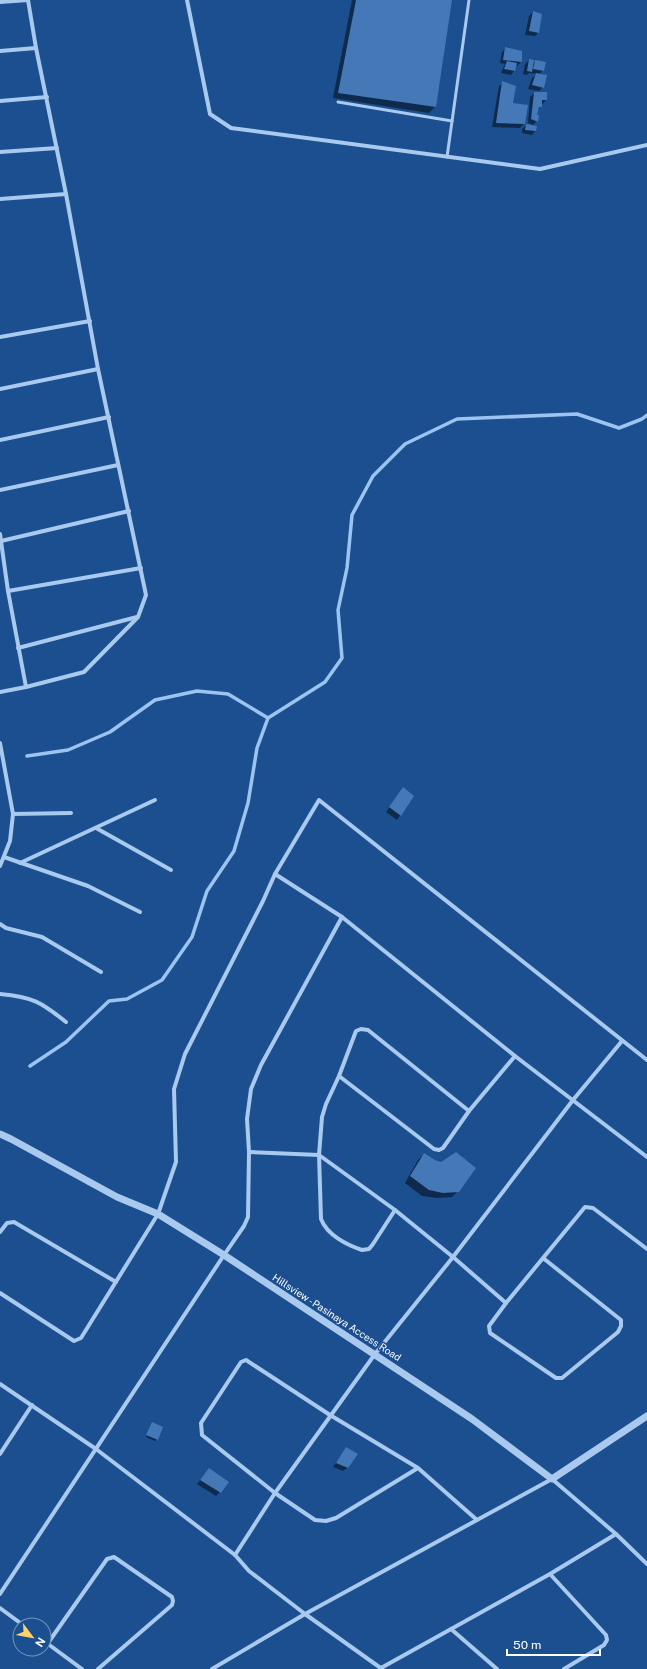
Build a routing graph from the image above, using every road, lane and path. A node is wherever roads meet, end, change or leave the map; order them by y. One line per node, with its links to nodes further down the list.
1 (187, 0): 13 (street)
2 (469, 0): 9 (lane)
3 (0, 2): 4 (street)
4 (36, 48): 5 (street); 6 (street)
5 (0, 51)
6 (47, 97): 7 (street); 11 (street)
7 (0, 101)
8 (338, 102): 9 (lane)
9 (452, 121): 13 (lane)
10 (647, 145): 13 (street)
11 (57, 148): 12 (street); 14 (street)
12 (0, 152)
13 (447, 156)
14 (66, 194): 15 (street); 16 (street)
15 (0, 199)
16 (90, 321): 17 (street); 18 (street)
17 (0, 337)
18 (98, 369): 19 (street); 20 (street)
19 (0, 389)
20 (109, 417): 21 (street); 22 (street)
21 (0, 440)
22 (118, 466): 23 (street); 24 (street)
23 (0, 490)
24 (129, 511): 26 (street); 27 (street)
25 (0, 534): 26 (street)
26 (1, 541): 28 (street)
27 (141, 568): 28 (street); 29 (street)
28 (8, 591): 30 (street)
29 (138, 617): 30 (street); 31 (street)
30 (18, 648): 31 (street)
31 (26, 687): 32 (street)
32 (0, 692)
33 (0, 743): 36 (street)
34 (155, 800): 37 (street)
35 (71, 813): 36 (street)
36 (12, 814): 38 (street)
37 (96, 828): 39 (street); 41 (street)
38 (4, 857): 39 (street); 40 (street)
39 (20, 863): 43 (street)
40 (0, 866)
41 (171, 870)
42 (275, 874): 44 (street); 49 (street); 60 (street)
43 (140, 912)
44 (342, 917): 50 (street); 56 (street)
45 (0, 924): 46 (street)
46 (101, 972)
47 (0, 994): 48 (street)
48 (66, 1022)
49 (622, 1041): 51 (street); 53 (street)
50 (515, 1056): 53 (street); 54 (street)
51 (647, 1060)
52 (339, 1076): 54 (street); 54 (street); 57 (street)
53 (573, 1100): 58 (street); 64 (street)
54 (469, 1111)
55 (0, 1134): 60 (street, Hillsview - Pasinaya Access Road)
56 (249, 1152): 57 (street); 63 (street)
57 (318, 1155): 59 (street); 59 (street)
58 (647, 1157)
59 (395, 1210): 64 (street)
60 (158, 1214): 63 (street, Hillsview - Pasinaya Access Road); 66 (street)
61 (0, 1232): 66 (street)
62 (647, 1249): 65 (street)
63 (224, 1255): 69 (street, Hillsview - Pasinaya Access Road); 74 (street)
64 (453, 1257): 68 (street); 69 (street)
65 (543, 1258): 68 (street); 68 (street)
66 (116, 1282): 67 (street)
67 (0, 1293)
68 (506, 1302)
69 (375, 1354): 72 (street); 77 (street, Hillsview - Pasinaya Access Road)
70 (0, 1384): 71 (street)
71 (32, 1405): 74 (street); 75 (street)
72 (330, 1415): 76 (street); 78 (street); 78 (street)
73 (647, 1416): 77 (street)
74 (96, 1449): 81 (street); 84 (street)
75 (0, 1454)
76 (418, 1468): 78 (street); 79 (street)
77 (552, 1479): 79 (street); 80 (street)
78 (275, 1493): 81 (street)
79 (477, 1520): 86 (street)
80 (616, 1534): 82 (street); 83 (street)
81 (235, 1555): 86 (street)
82 (647, 1564)
83 (550, 1574): 88 (street); 96 (street)
84 (0, 1594)
85 (0, 1608): 87 (street)
86 (305, 1614): 93 (street); 94 (street)
87 (12, 1617)
88 (451, 1629): 94 (street); 95 (street)
89 (52, 1634): 92 (street)
90 (52, 1646): 91 (street)
91 (82, 1669)
92 (98, 1669)
93 (212, 1669)
94 (382, 1669)
95 (497, 1669)
96 (564, 1669)

